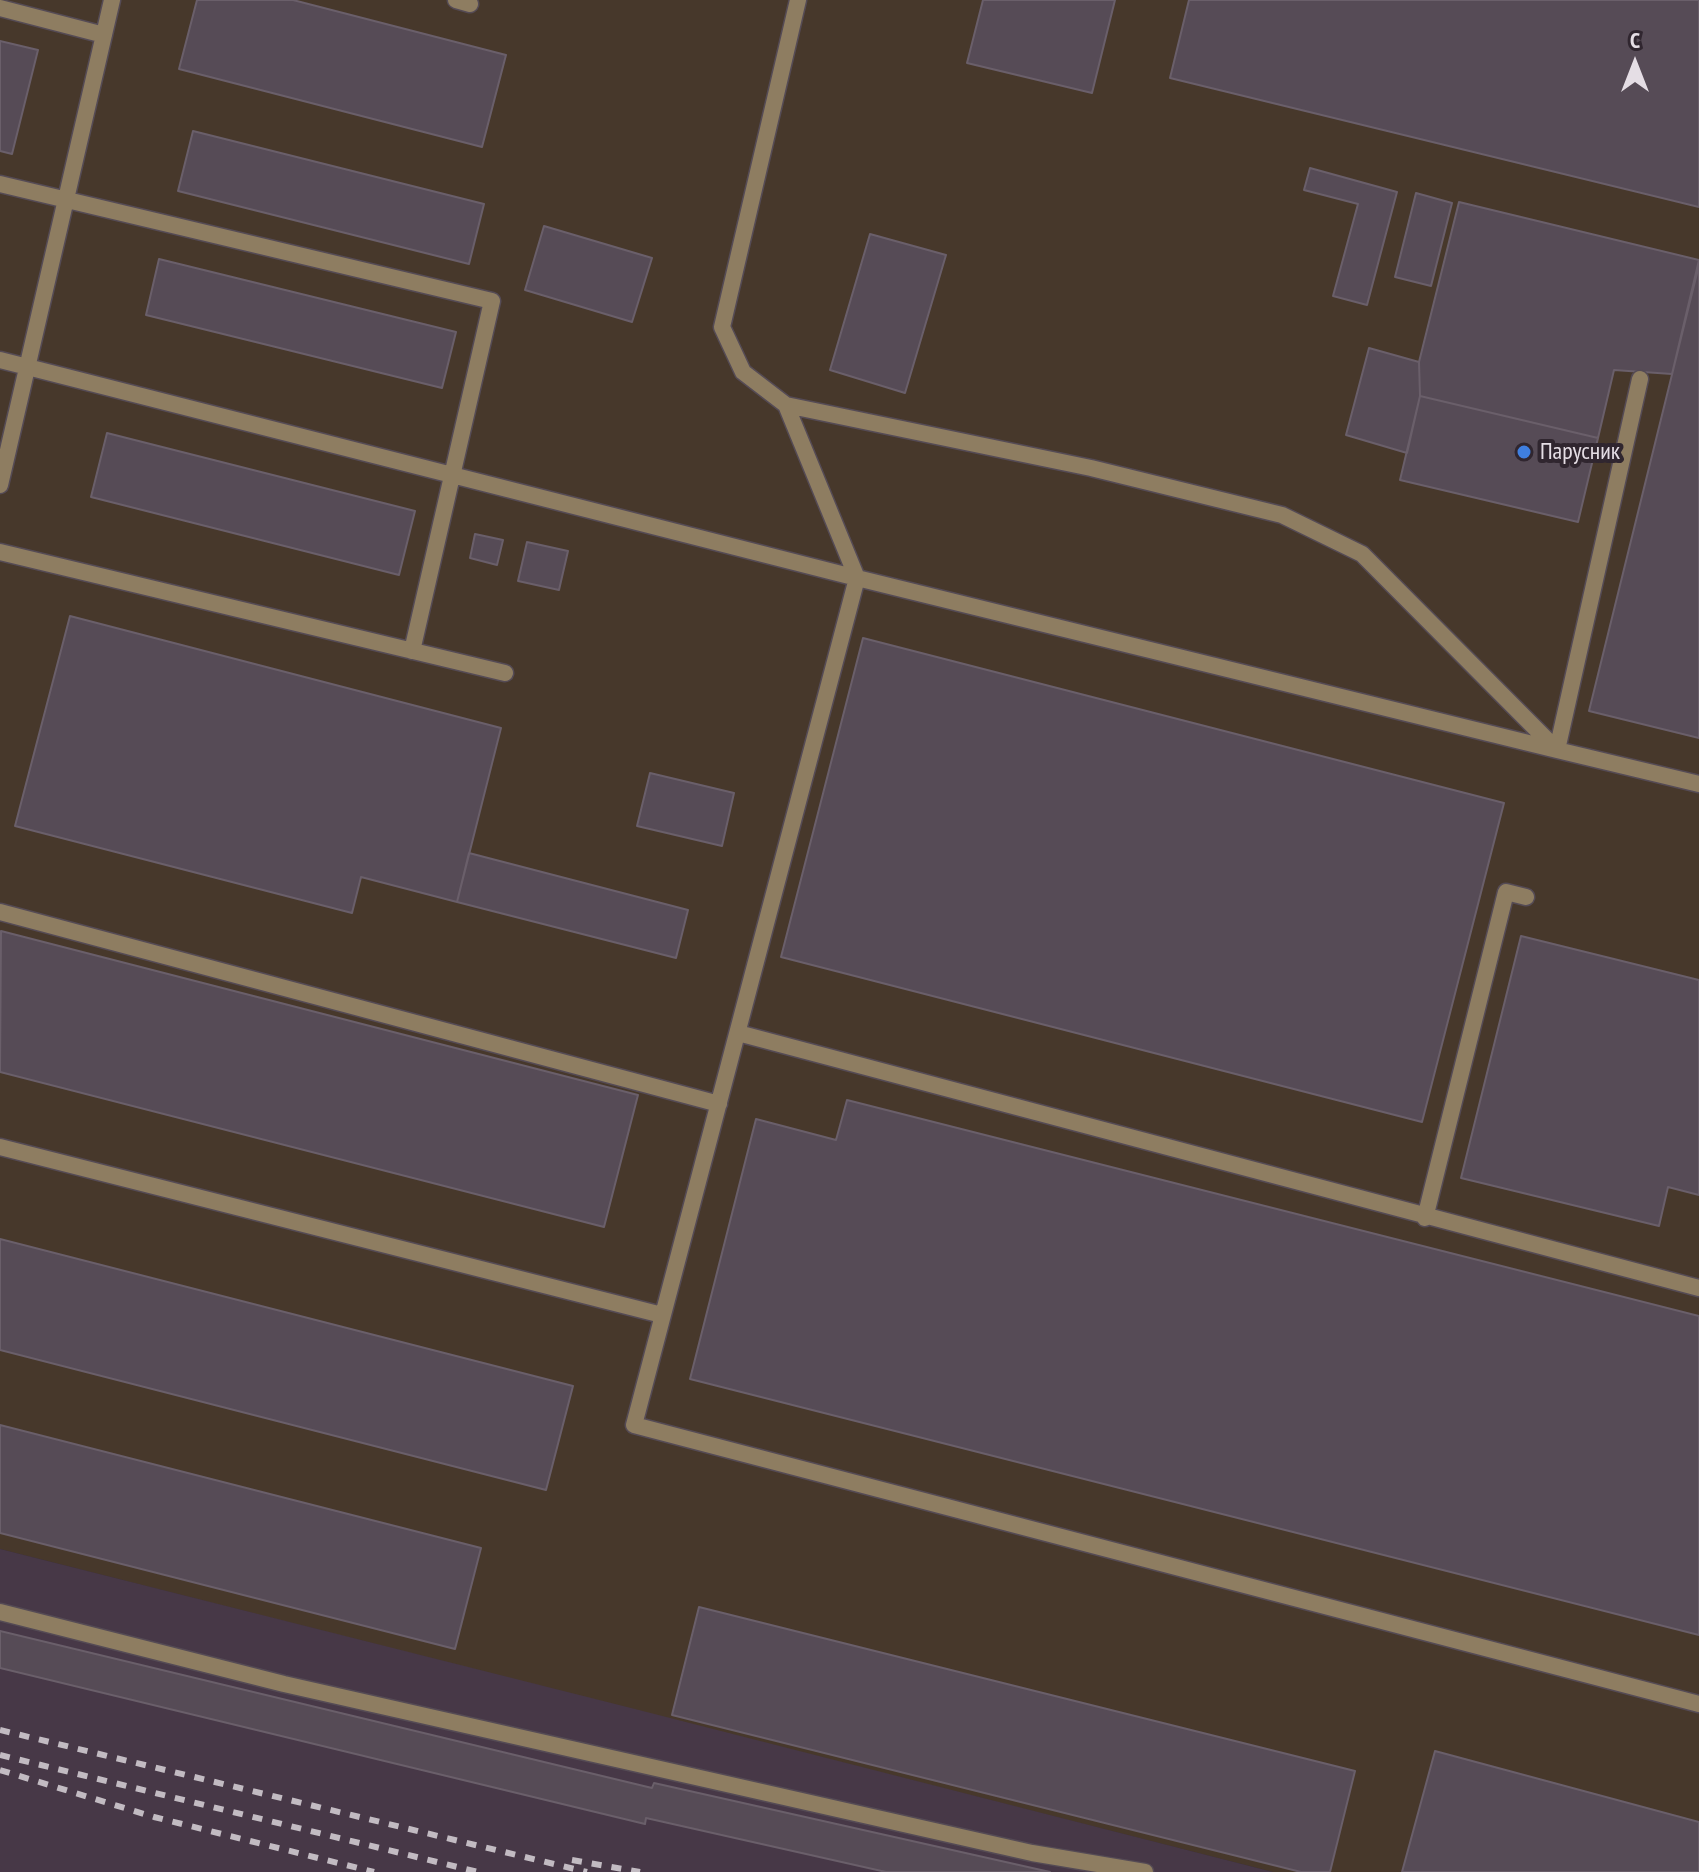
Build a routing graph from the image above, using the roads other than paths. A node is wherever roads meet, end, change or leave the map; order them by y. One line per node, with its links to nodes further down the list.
1 (112, 0): 4 (lane)
2 (798, 0): 10 (lane)
3 (0, 8): 4 (lane)
4 (104, 35): 6 (lane)
5 (0, 184): 6 (lane)
6 (66, 199): 8 (lane); 11 (lane)
7 (0, 360): 8 (lane)
8 (27, 367): 11 (lane); 12 (lane)
9 (1640, 379): 17 (lane)
10 (786, 405): 14 (lane); 17 (lane)
11 (453, 476): 14 (lane); 15 (lane)
12 (0, 485)
13 (0, 552): 15 (lane)
14 (857, 578): 17 (lane); 21 (lane)
15 (412, 651): 16 (lane)
16 (505, 673)
17 (1557, 750): 18 (lane)
18 (1699, 784)
19 (1526, 897): 24 (lane)
20 (0, 912): 22 (lane)
21 (738, 1033): 22 (lane); 24 (lane)
22 (719, 1104): 26 (lane)
23 (0, 1147): 26 (lane)
24 (1425, 1218): 25 (lane)
25 (1699, 1288)
26 (662, 1315): 28 (lane)
27 (0, 1612): 29 (lane)
28 (1699, 1704)
29 (1145, 1872)

